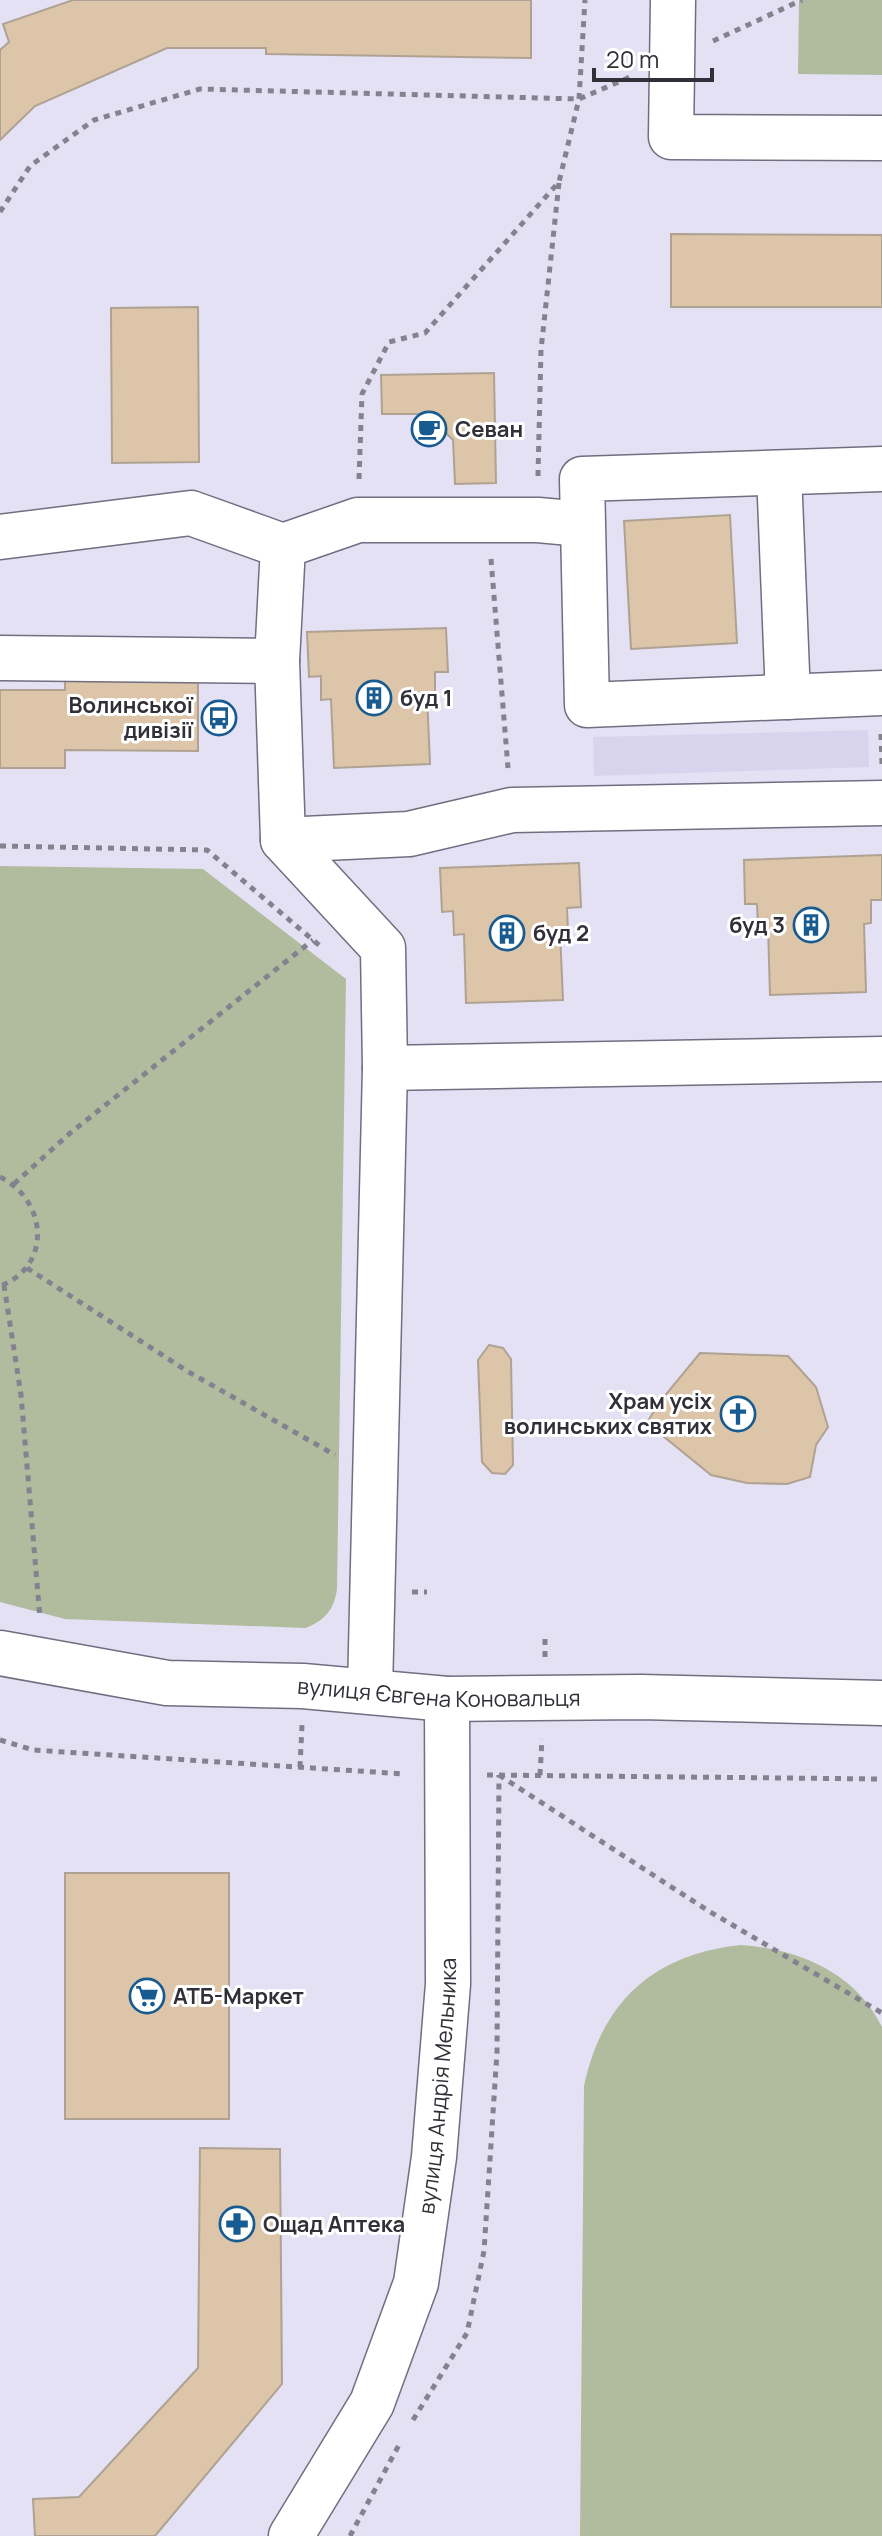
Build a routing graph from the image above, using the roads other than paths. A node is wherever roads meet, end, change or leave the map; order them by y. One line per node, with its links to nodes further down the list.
1 (673, 0): 2 (street)
2 (882, 138)
3 (882, 469): 4 (street)
4 (779, 473): 5 (street); 11 (street)
5 (582, 524): 7 (street); 11 (street)
6 (0, 537): 7 (street)
7 (283, 546): 9 (street)
8 (0, 658): 9 (street)
9 (277, 661): 13 (street)
10 (882, 693): 11 (street)
11 (788, 697)
12 (882, 803): 13 (street)
13 (283, 840): 15 (street)
14 (882, 1059): 15 (street)
15 (385, 1068): 17 (street)
16 (0, 1653): 17 (street, вулиця Євгена Коновальця)
17 (370, 1690): 18 (street, вулиця Євгена Коновальця)
18 (447, 1699): 19 (street, вулиця Євгена Коновальця); 20 (street, вулиця Андрія Мельника)
19 (882, 1703)
20 (291, 2536)

